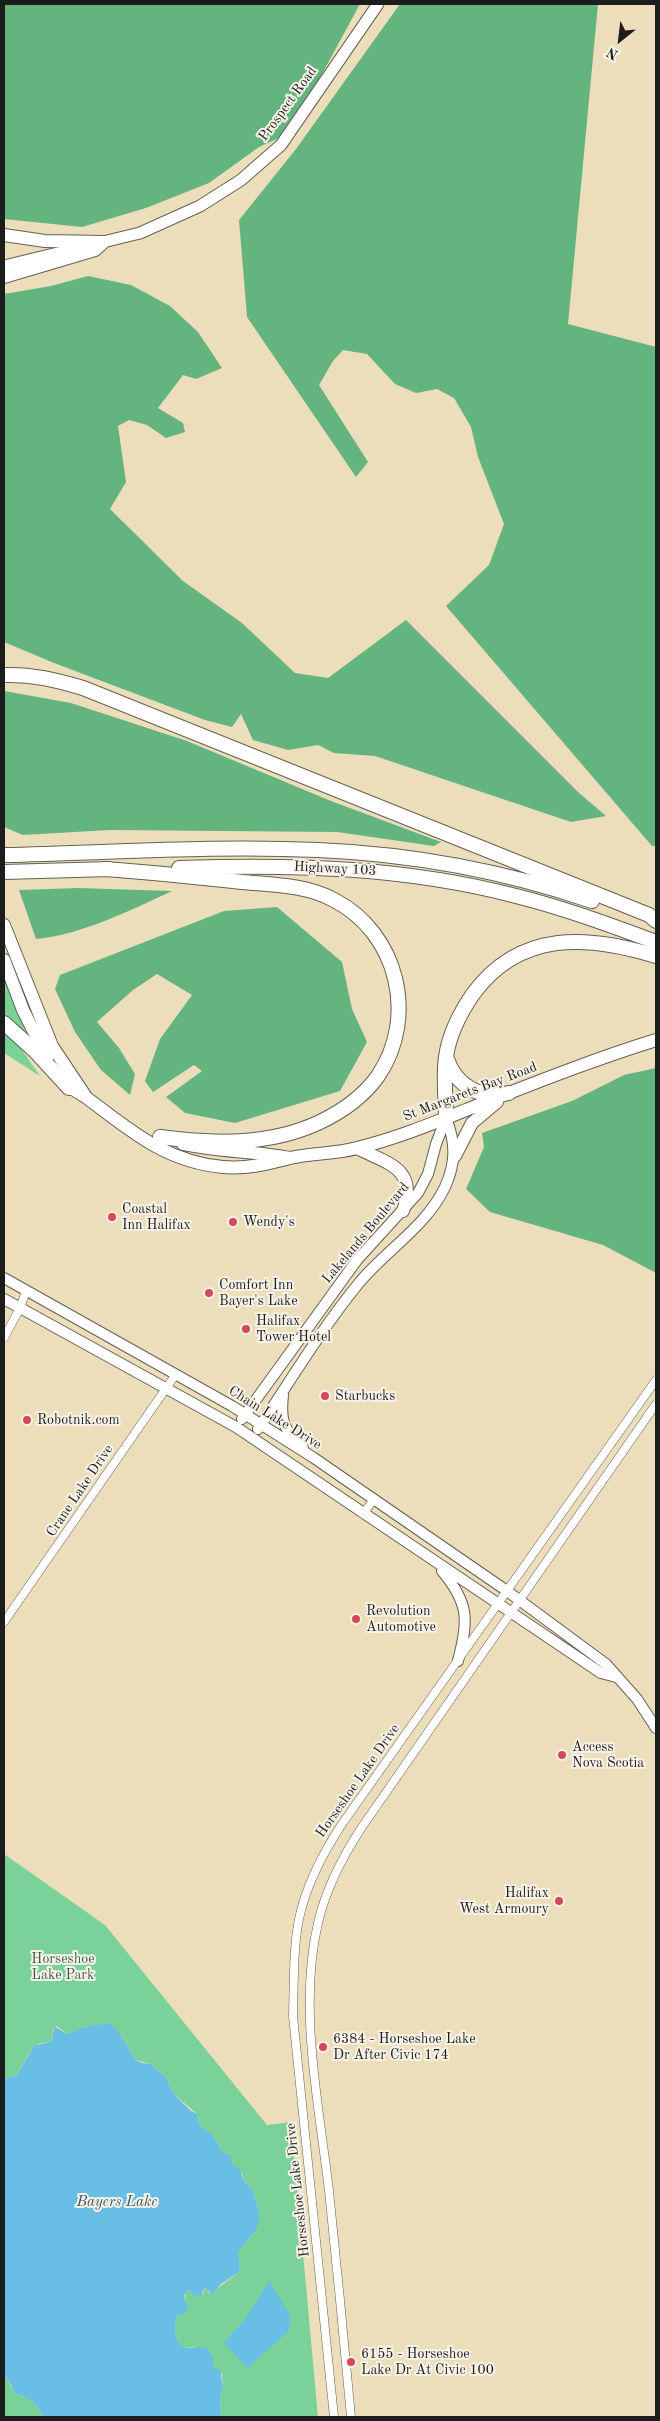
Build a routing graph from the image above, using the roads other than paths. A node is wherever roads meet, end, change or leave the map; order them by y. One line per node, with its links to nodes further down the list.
1 (378, 4): 3 (main road, Prospect Road)
2 (4, 235): 3 (main road)
3 (104, 242): 4 (main road, Prospect Road); 5 (main road)
4 (4, 266)
5 (4, 277)
6 (4, 675): 10 (highway)
7 (4, 855): 10 (highway, Highway 103)
8 (103, 869): 9 (highway, Highway 103); 12 (highway, Highway 103); 23 (highway)
9 (8, 872)
10 (656, 922)
11 (4, 925): 20 (main road, St Margarets Bay Road)
12 (656, 942)
13 (656, 956): 17 (highway)
14 (4, 960): 18 (main road, St Margarets Bay Road)
15 (4, 1023): 18 (highway)
16 (656, 1040): 19 (main road, St Margarets Bay Road)
17 (446, 1056): 19 (highway); 21 (highway)
18 (69, 1088): 20 (main road, St Margarets Bay Road)
19 (509, 1093): 21 (main road, St Margarets Bay Road); 25 (main road)
20 (86, 1098): 22 (main road, St Margarets Bay Road)
21 (446, 1118): 24 (main road, St Margarets Bay Road); 25 (street, Lakelands Boulevard); 27 (street, Lakelands Boulevard)
22 (137, 1133): 23 (main road, St Margarets Bay Road); 26 (main road, St Margarets Bay Road)
23 (160, 1137): 26 (main road, St Margarets Bay Road)
24 (357, 1148): 26 (main road, St Margarets Bay Road); 27 (main road)
25 (455, 1156): 36 (street, Lakelands Boulevard)
26 (290, 1158)
27 (403, 1211): 40 (street, Lakelands Boulevard)
28 (4, 1278): 29 (street, Chain Lake Drive)
29 (26, 1291): 31 (street); 33 (street, Chain Lake Drive)
30 (4, 1299): 31 (street, Chain Lake Drive)
31 (20, 1308): 32 (street); 35 (street, Chain Lake Drive)
32 (4, 1338)
33 (176, 1374): 35 (street, Crane Lake Drive); 40 (street, Chain Lake Drive)
34 (656, 1380): 37 (street, Horseshoe Lake Drive)
35 (166, 1388): 42 (street, Chain Lake Drive); 54 (street, Crane Lake Drive)
36 (283, 1392): 41 (street, Lakelands Boulevard); 44 (street)
37 (639, 1404): 39 (street); 45 (street, Horseshoe Lake Drive)
38 (656, 1404): 39 (street)
39 (650, 1413): 46 (street)
40 (246, 1414): 41 (street, Chain Lake Drive); 42 (street, Lakelands Boulevard)
41 (261, 1425): 43 (street, Lakelands Boulevard); 44 (street, Chain Lake Drive)
42 (236, 1427): 43 (street, Chain Lake Drive)
43 (252, 1437): 48 (street, Chain Lake Drive)
44 (314, 1458): 47 (street, Chain Lake Drive)
45 (587, 1478): 46 (street); 50 (street, Horseshoe Lake Drive)
46 (599, 1486): 51 (street)
47 (374, 1499): 48 (street); 50 (street, Chain Lake Drive)
48 (363, 1514): 49 (street, Chain Lake Drive)
49 (435, 1563): 52 (street, Chain Lake Drive); 55 (street)
50 (507, 1591): 51 (street, Chain Lake Drive); 52 (street, Horseshoe Lake Drive)
51 (519, 1601): 53 (street); 56 (street, Chain Lake Drive)
52 (497, 1604): 53 (street, Chain Lake Drive); 55 (street, Horseshoe Lake Drive)
53 (511, 1613): 56 (street, Chain Lake Drive); 59 (street)
54 (4, 1622)
55 (458, 1661): 58 (street, Horseshoe Lake Drive)
56 (617, 1678): 57 (street, Chain Lake Drive)
57 (656, 1728)
58 (405, 1736): 59 (street); 60 (street, Horseshoe Lake Drive)
59 (419, 1745): 61 (street)
60 (334, 2417)
61 (351, 2417)

